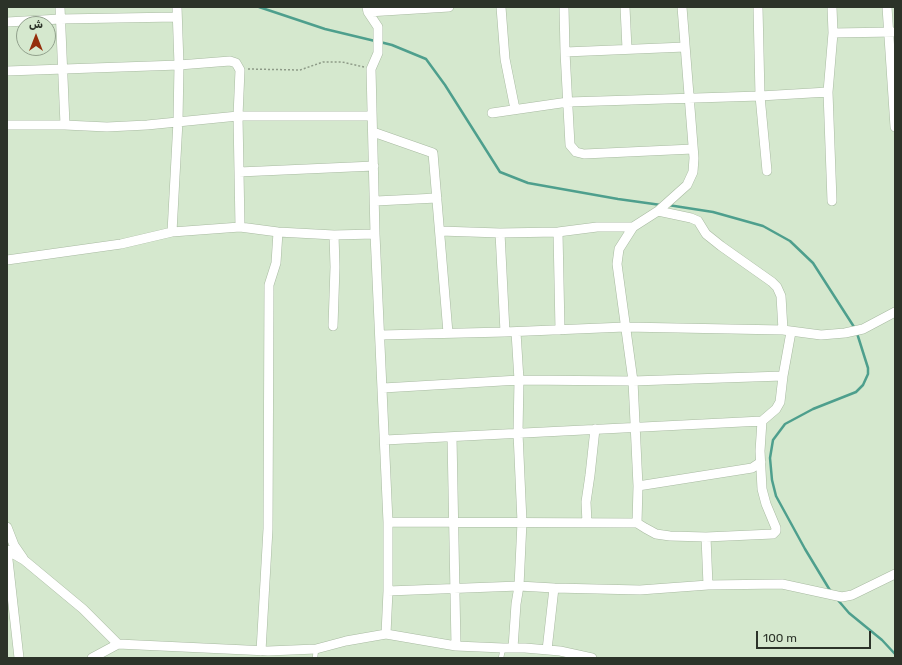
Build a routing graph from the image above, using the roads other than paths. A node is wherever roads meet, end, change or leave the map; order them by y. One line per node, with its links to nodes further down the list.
1 (60, 7): 13 (street)
2 (177, 7): 12 (street)
3 (449, 7): 11 (street)
4 (501, 7): 27 (street)
5 (564, 7): 19 (street)
6 (625, 7): 18 (street)
7 (682, 7): 17 (street)
8 (758, 7): 24 (street)
9 (832, 7): 16 (street)
10 (887, 7): 15 (street)
11 (368, 9): 30 (street)
12 (177, 17): 13 (street); 20 (street)
13 (60, 19): 14 (street); 21 (street)
14 (7, 22)
15 (892, 32): 16 (street); 34 (street)
16 (833, 33): 23 (street)
17 (685, 47): 18 (street); 25 (street)
18 (627, 49): 19 (street)
19 (565, 52): 26 (street)
20 (179, 65): 21 (street); 29 (street); 31 (street)
21 (62, 70): 22 (street); 33 (street)
22 (7, 71)
23 (828, 92): 24 (street); 42 (street)
24 (760, 96): 25 (street); 38 (street)
25 (689, 99): 26 (street); 36 (street)
26 (568, 102): 27 (street); 36 (street)
27 (515, 109): 28 (street)
28 (492, 113)
29 (238, 116): 30 (street); 31 (street); 39 (street)
30 (372, 116): 35 (street)
31 (178, 121): 33 (street); 47 (street)
32 (7, 125): 33 (street)
33 (65, 125)
34 (895, 127)
35 (373, 132): 37 (street); 40 (street)
36 (693, 149): 43 (street)
37 (374, 166): 39 (street); 41 (street)
38 (768, 171)
39 (239, 172): 44 (street)
40 (437, 198): 41 (street); 46 (street)
41 (376, 201): 51 (street)
42 (832, 201)
43 (658, 211): 45 (street); 58 (street)
44 (240, 227): 47 (street); 48 (street)
45 (633, 227): 49 (street); 56 (street)
46 (440, 231): 50 (street); 61 (street)
47 (172, 232): 53 (street)
48 (278, 232): 52 (street); 97 (street)
49 (558, 232): 50 (street); 57 (street)
50 (500, 233): 59 (street)
51 (375, 234): 52 (street); 62 (street)
52 (334, 236): 55 (street)
53 (7, 260)
54 (895, 312): 58 (street)
55 (333, 326)
56 (625, 327): 57 (street); 58 (street); 65 (street)
57 (560, 330): 60 (street)
58 (787, 331): 63 (street)
59 (505, 332): 60 (street); 61 (street)
60 (516, 332): 64 (street)
61 (448, 333): 62 (street)
62 (381, 335): 66 (street)
63 (783, 376): 65 (street); 67 (street)
64 (519, 380): 65 (street); 66 (street); 70 (street)
65 (632, 381): 68 (street)
66 (383, 388): 72 (street)
67 (762, 420): 68 (street); 73 (street)
68 (635, 427): 69 (street); 74 (street)
69 (595, 429): 70 (street); 78 (street)
70 (518, 433): 71 (street); 77 (street)
71 (452, 437): 72 (street); 76 (street)
72 (385, 440): 75 (street)
73 (761, 462): 74 (street); 81 (street)
74 (638, 486): 79 (street)
75 (388, 522): 76 (street); 90 (street)
76 (454, 522): 77 (street); 88 (street)
77 (522, 522): 78 (street); 87 (street)
78 (587, 523): 79 (street)
79 (637, 523): 81 (street)
80 (7, 527): 83 (street)
81 (706, 537): 86 (street)
82 (7, 550): 83 (street); 84 (street)
83 (24, 560): 92 (street)
84 (7, 566): 99 (street)
85 (895, 574): 86 (street)
86 (708, 585): 89 (street)
87 (519, 586): 88 (street); 89 (street); 95 (street)
88 (455, 588): 90 (street); 93 (street)
89 (554, 588): 96 (street)
90 (388, 591): 91 (street)
91 (386, 634): 93 (street); 98 (street)
92 (118, 644): 97 (street); 100 (street)
93 (456, 646): 94 (street)
94 (502, 648): 95 (street); 101 (lane)
95 (513, 648): 96 (street)
96 (548, 650): 102 (street)
97 (265, 653): 98 (street)
98 (315, 654)
99 (19, 658)
100 (92, 658)
101 (501, 658)
102 (592, 658)

